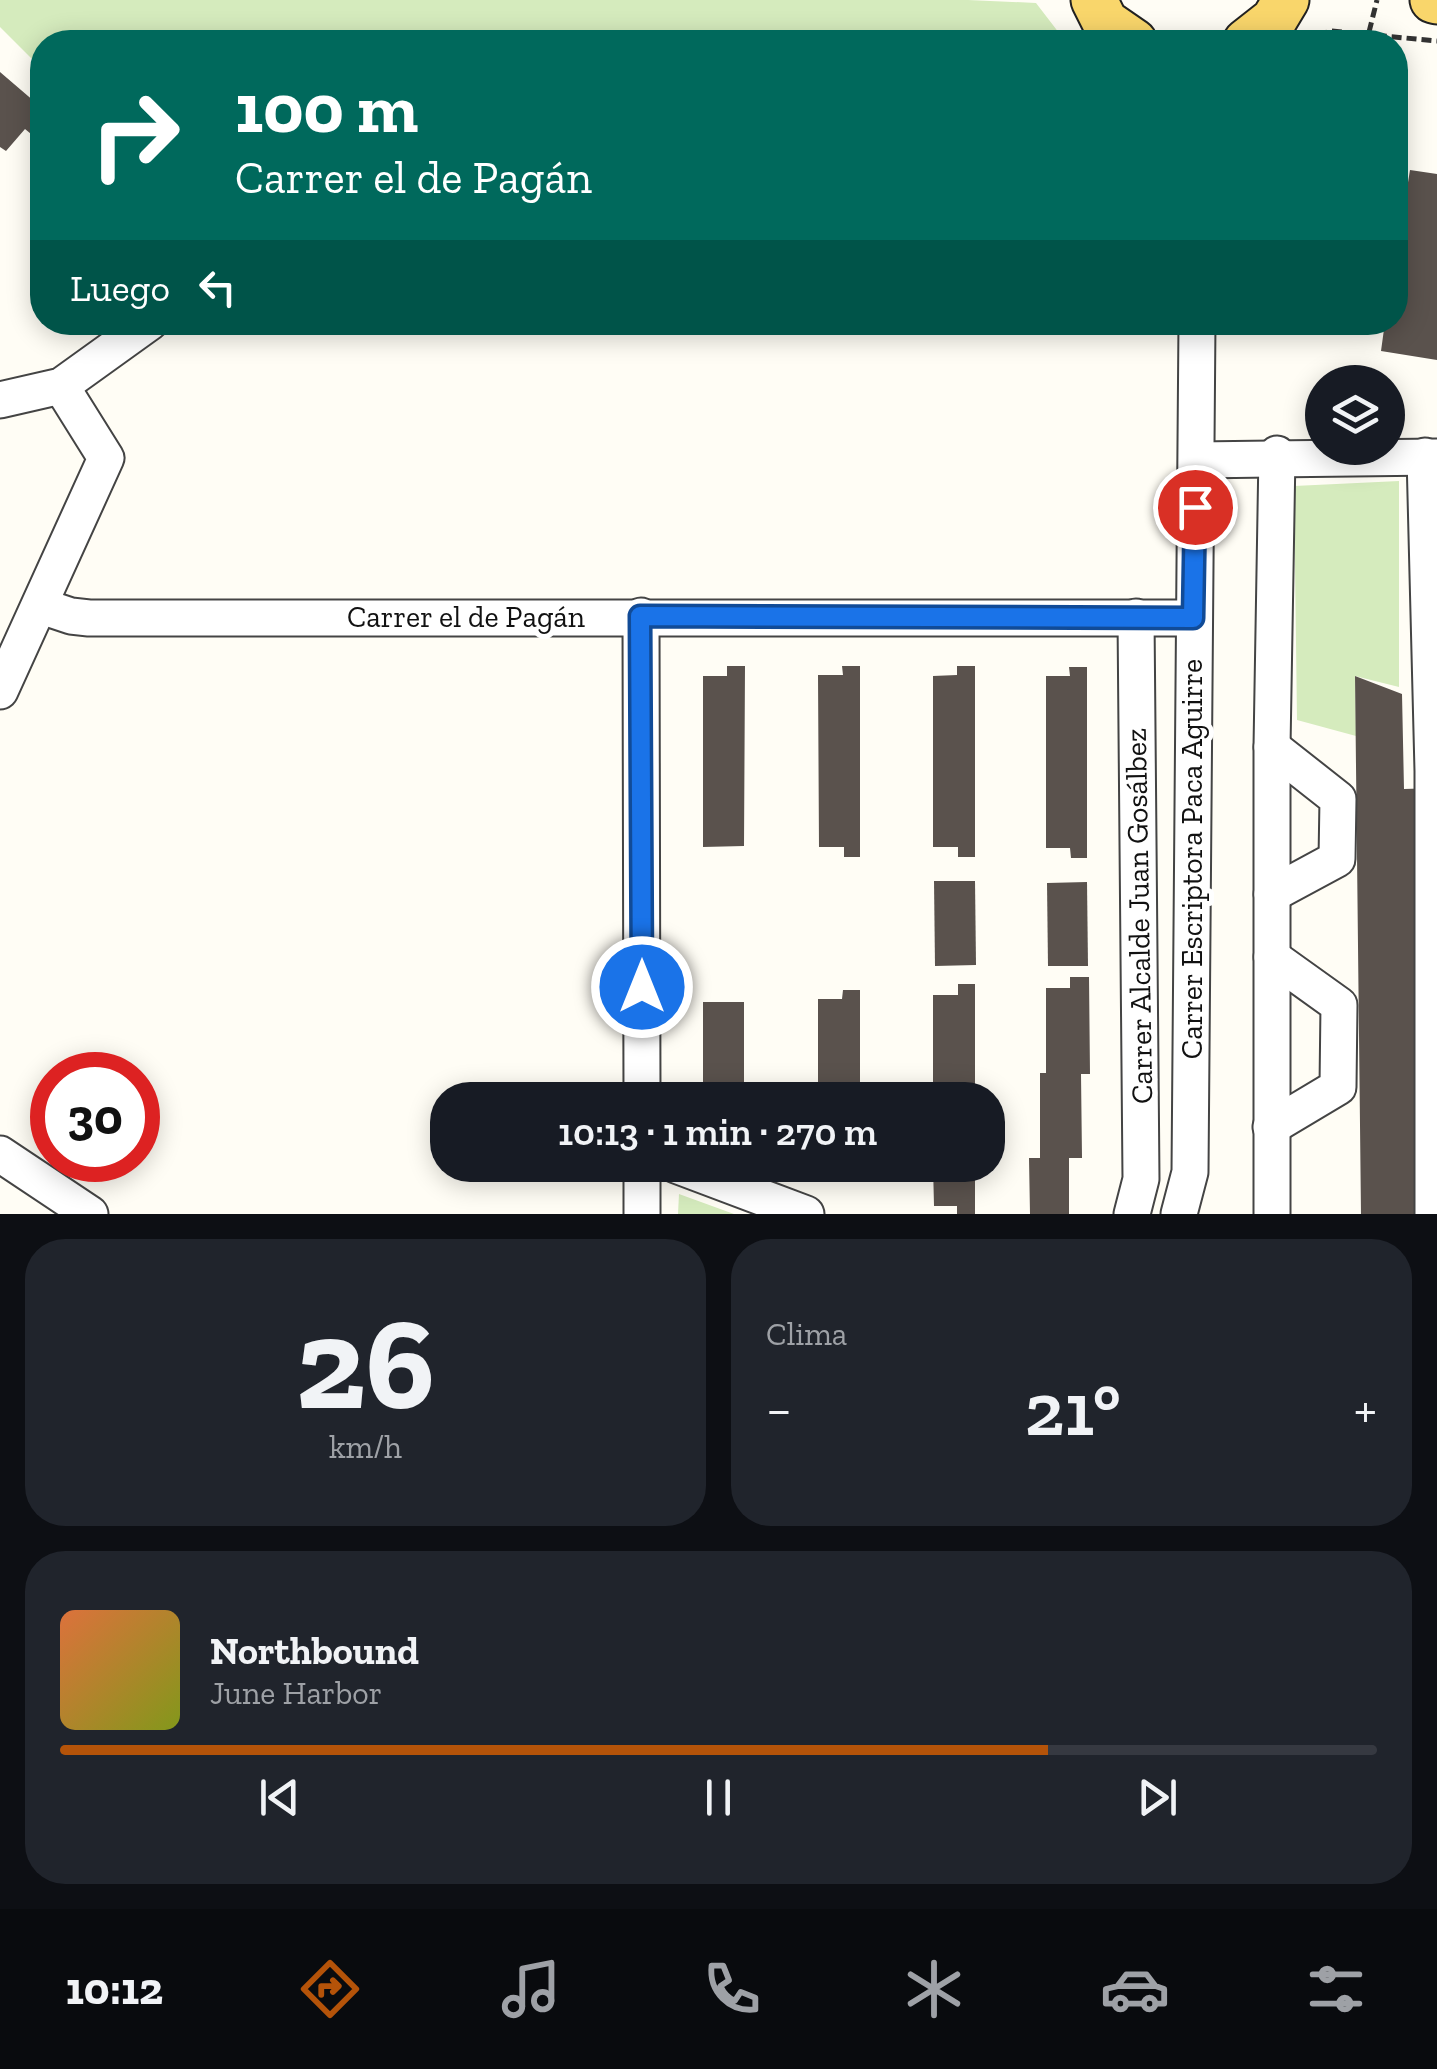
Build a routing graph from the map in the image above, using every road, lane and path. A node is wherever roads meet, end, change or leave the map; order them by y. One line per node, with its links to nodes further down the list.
1 (1094, 0): 4 (main road)
2 (1378, 0): 7 (path)
3 (1296, 12): 5 (main road); 6 (path)
4 (1117, 30)
5 (1261, 30)
6 (1327, 30)
7 (1370, 30)
8 (1408, 37): 9 (path)
9 (1437, 41)
10 (132, 335): 12 (street)
11 (1197, 335): 16 (street, Carrer Escriptora Paca Aguirre)
12 (60, 386): 13 (street); 17 (street)
13 (0, 400)
14 (1277, 456): 15 (street); 16 (street); 22 (street)
15 (1431, 457): 23 (street)
16 (1197, 460): 20 (street, Carrer Escriptora Paca Aguirre)
17 (41, 606): 18 (street, Carrer el de Pagán); 21 (street)
18 (640, 616): 19 (street, Carrer el de Pagán); 26 (street)
19 (1136, 618): 20 (street, Carrer el de Pagán); 34 (street, Carrer Alcalde Juan Gosálbez)
20 (1193, 618): 35 (street, Carrer Escriptora Paca Aguirre)
21 (0, 691)
22 (1272, 747): 24 (street); 24 (street)
23 (1435, 770): 37 (street)
24 (1272, 894): 25 (street)
25 (1272, 958): 27 (street); 27 (street)
26 (642, 1082)
27 (1271, 1127): 36 (street)
28 (0, 1154): 31 (street)
29 (642, 1182): 32 (street)
30 (721, 1182): 33 (street)
31 (82, 1211)
32 (642, 1214)
33 (806, 1214)
34 (1132, 1214)
35 (1179, 1214)
36 (1272, 1214)
37 (1433, 1214)

